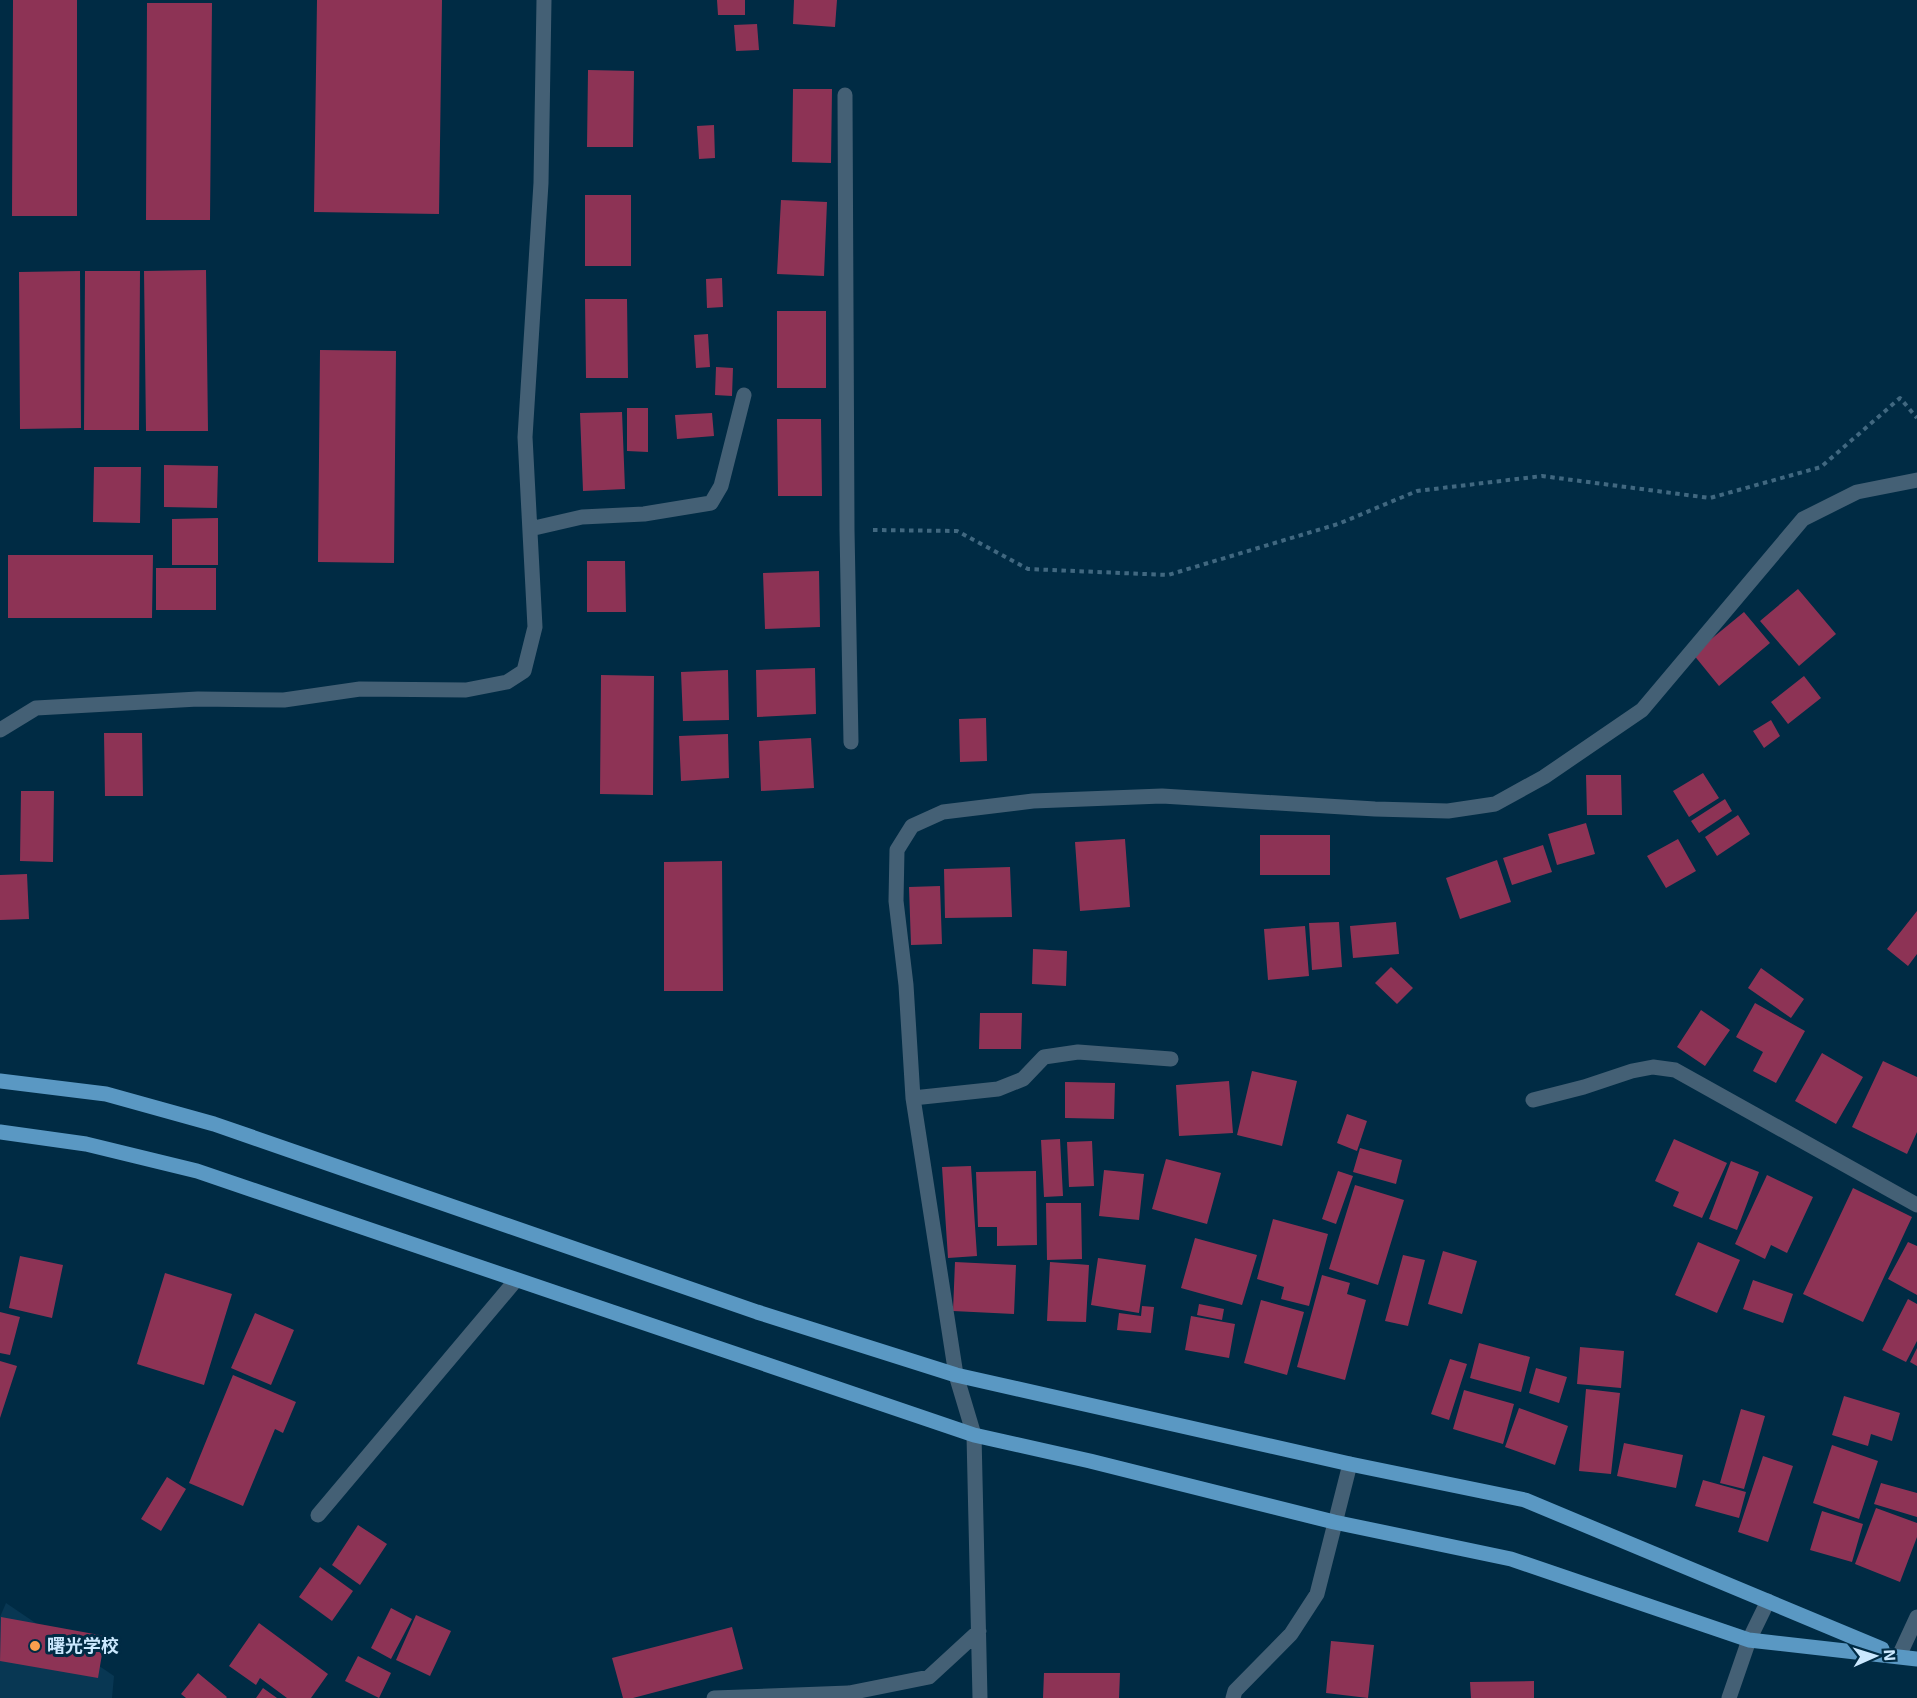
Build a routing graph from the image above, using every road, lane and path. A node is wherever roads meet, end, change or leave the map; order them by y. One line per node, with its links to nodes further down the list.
1 (544, 0): 6 (street)
2 (845, 95): 7 (street)
3 (744, 395): 6 (street)
4 (1917, 418): 7 (path)
5 (1917, 480): 12 (street)
6 (530, 529): 8 (street)
7 (847, 530): 9 (street)
8 (0, 730)
9 (850, 742)
10 (1171, 1059): 12 (street)
11 (0, 1081): 17 (main road)
12 (913, 1098): 17 (street)
13 (1533, 1100): 15 (street)
14 (0, 1132): 16 (main road)
15 (1917, 1205)
16 (516, 1280): 18 (main road); 20 (street)
17 (956, 1375): 18 (street); 19 (main road)
18 (974, 1435): 21 (main road); 24 (street)
19 (1350, 1464): 21 (street); 22 (main road)
20 (318, 1515)
21 (1334, 1522): 25 (main road); 30 (street)
22 (1768, 1601): 25 (street); 26 (main road)
23 (1917, 1617): 26 (street)
24 (979, 1632): 28 (street); 29 (street)
25 (1749, 1640): 26 (main road); 31 (street)
26 (1899, 1656): 27 (main road)
27 (1917, 1659)
28 (714, 1698)
29 (980, 1698)
30 (1233, 1698)
31 (1729, 1698)

